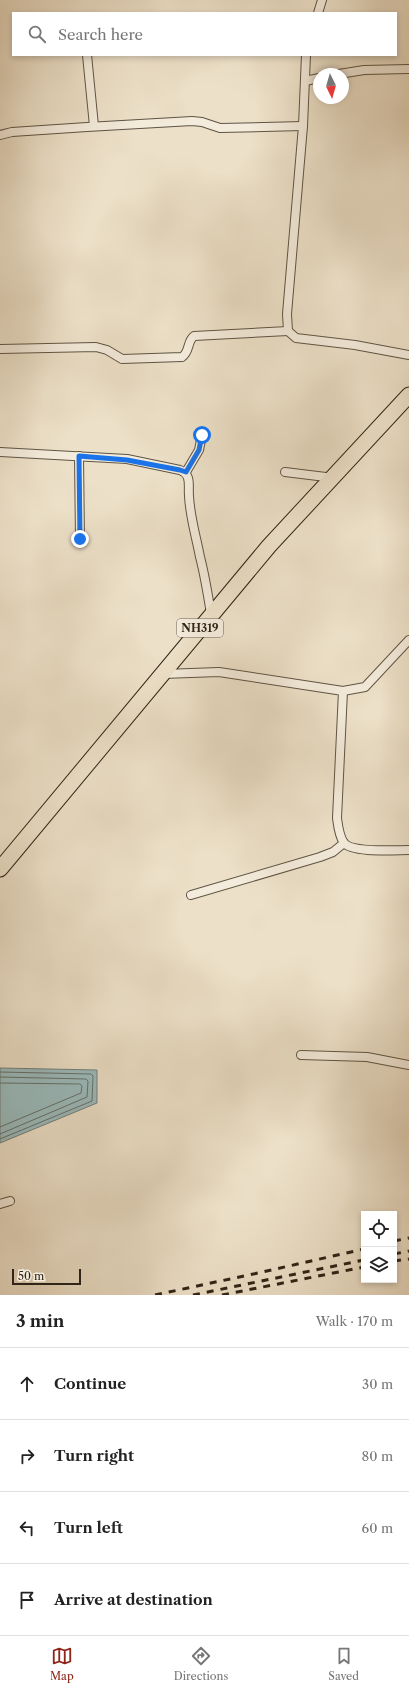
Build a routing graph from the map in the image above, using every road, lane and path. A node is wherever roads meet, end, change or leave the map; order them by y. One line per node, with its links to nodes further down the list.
1 (322, 0): 2 (street)
2 (318, 12)
3 (87, 56): 9 (street)
4 (306, 56): 8 (street)
5 (409, 69): 6 (street)
6 (349, 72)
7 (313, 79): 8 (street)
8 (305, 81): 10 (street)
9 (94, 126): 10 (street); 11 (street)
10 (303, 126): 12 (street)
11 (0, 135)
12 (288, 331): 13 (street); 14 (street)
13 (0, 349)
14 (409, 355)
15 (409, 395): 21 (highway, NH319)
16 (202, 435): 19 (street)
17 (0, 452): 18 (street)
18 (79, 456): 19 (street); 22 (street)
19 (186, 472): 23 (street)
20 (285, 472): 21 (street)
21 (334, 478): 23 (highway, NH319)
22 (80, 539)
23 (211, 614): 25 (highway, NH319)
24 (409, 640): 26 (street)
25 (163, 674): 26 (street); 29 (highway, NH319)
26 (343, 691): 27 (street)
27 (344, 843): 28 (street); 30 (street)
28 (409, 850)
29 (0, 869)
30 (191, 895)
31 (301, 1055): 32 (street)
32 (409, 1065)
33 (10, 1201): 34 (street)
34 (0, 1204)

